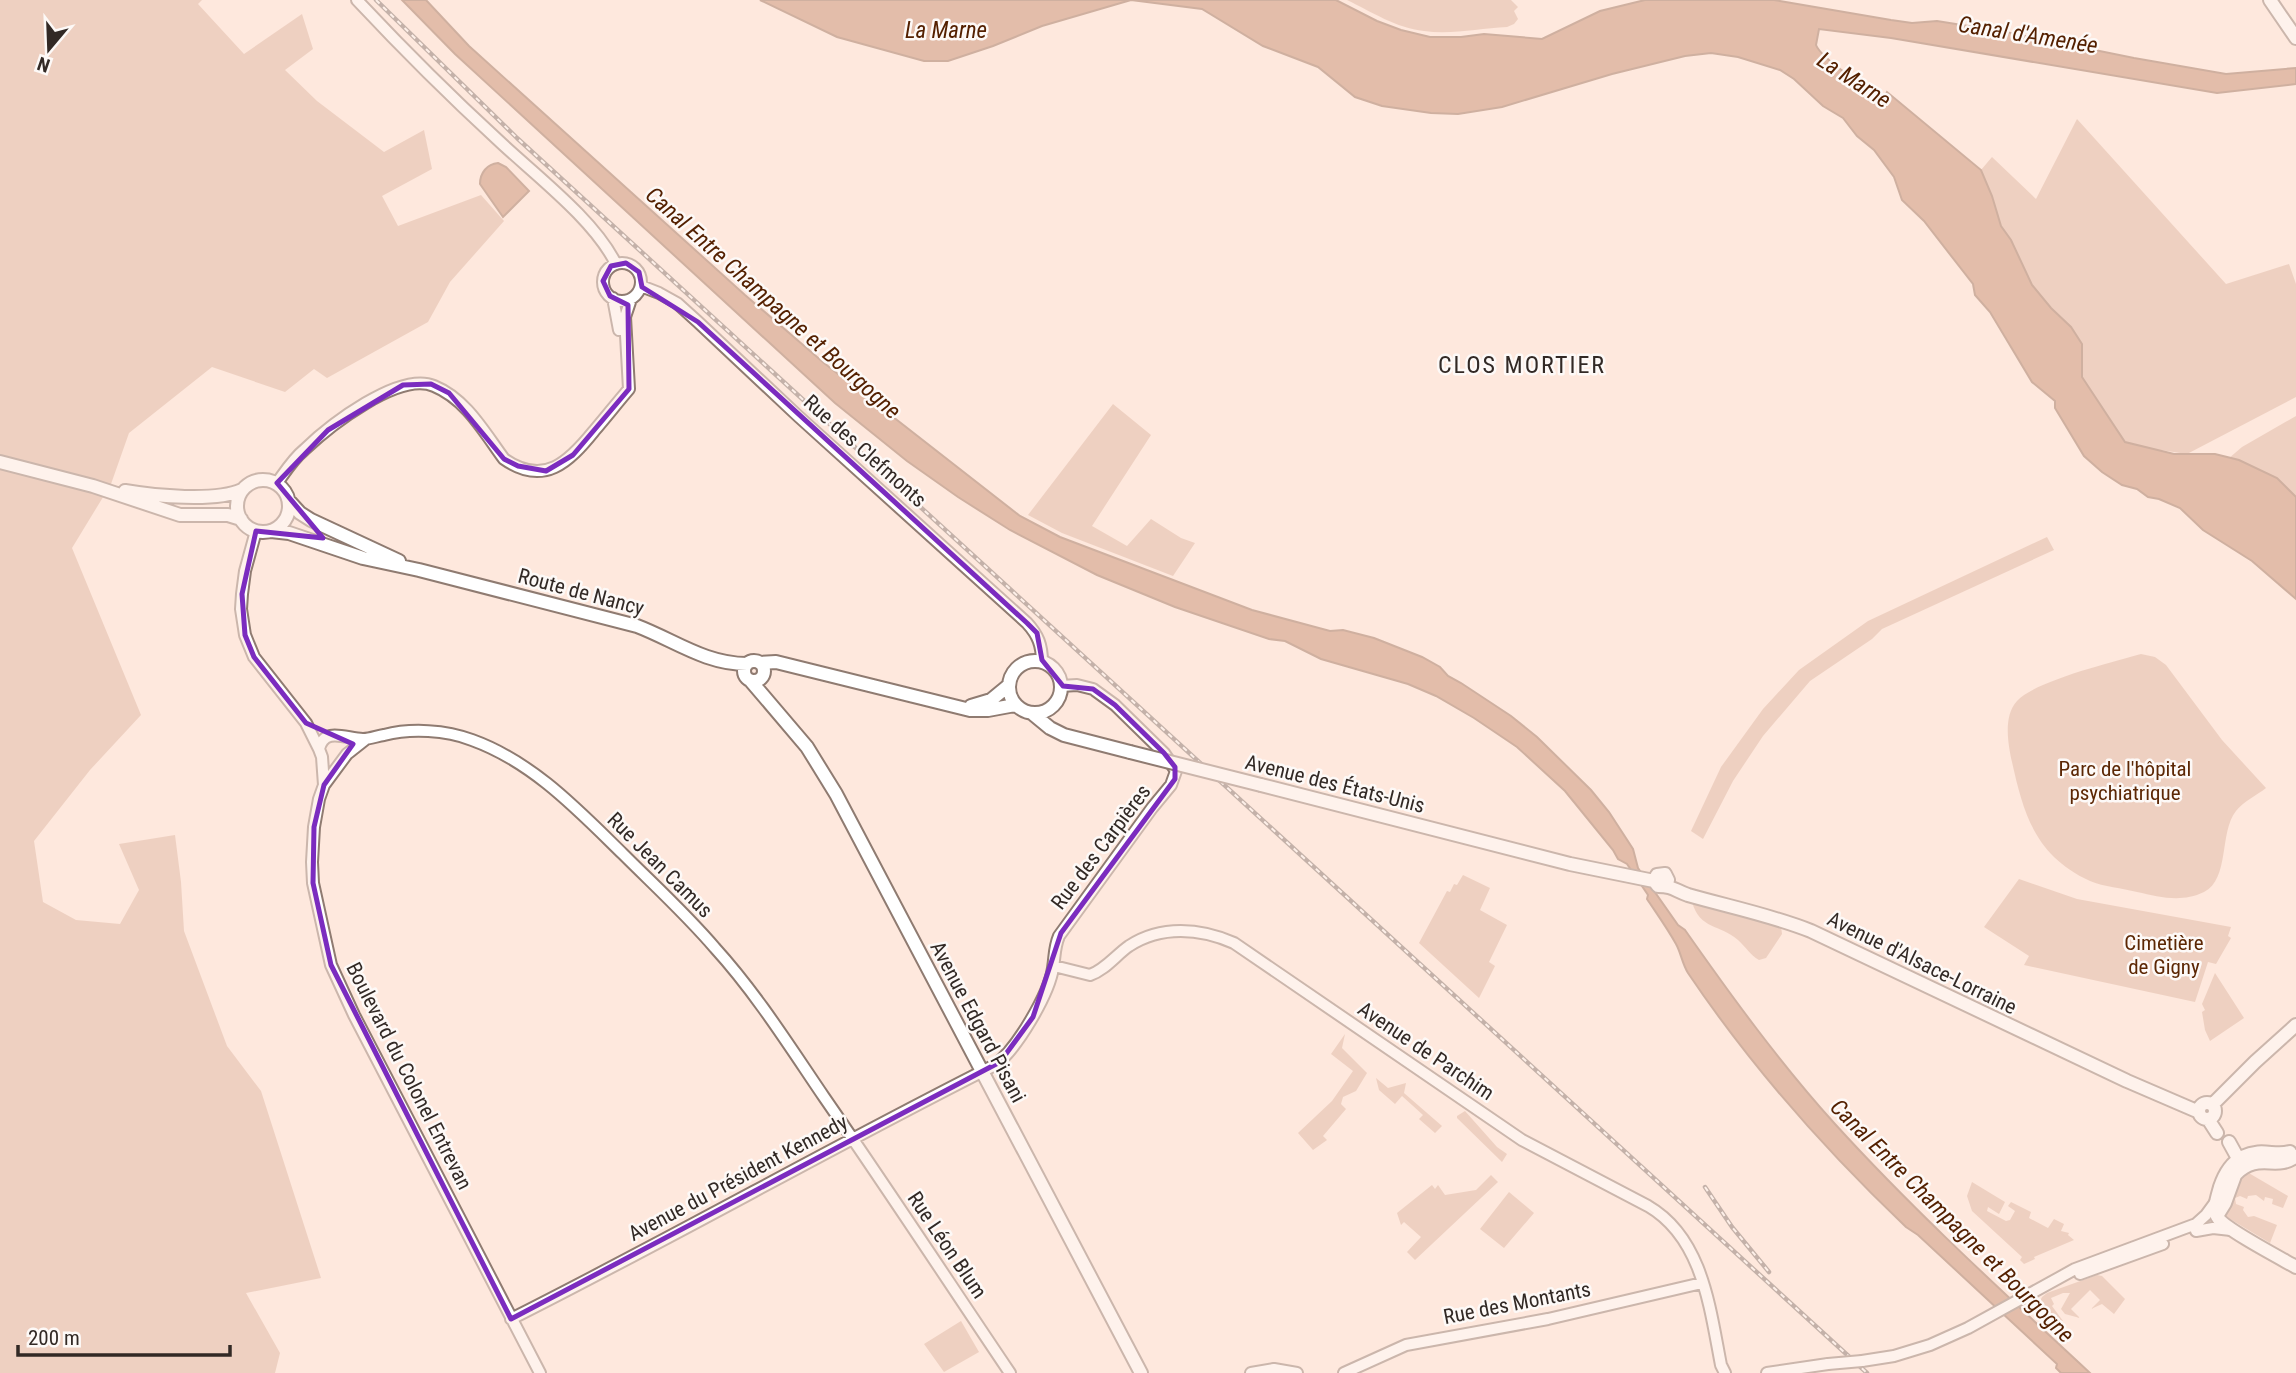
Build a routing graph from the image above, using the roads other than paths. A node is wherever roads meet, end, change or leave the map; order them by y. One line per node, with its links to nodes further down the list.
1 (357, 0): 4 (street)
2 (2270, 0): 3 (main road)
3 (2296, 38)
4 (616, 264): 5 (street); 6 (street)
5 (641, 286): 7 (street); 18 (street, Rue des Clefmonts)
6 (613, 299): 7 (street); 8 (street)
7 (631, 299): 8 (street)
8 (626, 359): 10 (street)
9 (0, 462): 11 (main road)
10 (277, 483): 12 (main road); 13 (main road)
11 (93, 486): 12 (main road); 14 (main road)
12 (242, 490): 14 (main road)
13 (289, 501): 16 (main road); 17 (main road, Route de Nancy)
14 (241, 519): 15 (main road)
15 (256, 531): 16 (main road); 26 (street, Boulevard du Colonel Entrevan)
16 (271, 531): 17 (main road, Route de Nancy)
17 (419, 570): 19 (main road, Route de Nancy)
18 (1042, 662): 20 (main road); 21 (main road)
19 (754, 672): 23 (main road, Route de Nancy); 36 (main road, Avenue Edgard Pisani)
20 (1008, 686): 22 (main road); 23 (main road)
21 (1061, 686): 24 (main road); 34 (street, Rue des Carpières)
22 (1015, 705): 23 (main road, Route de Nancy); 25 (main road)
23 (961, 708)
24 (1051, 708): 25 (main road); 28 (main road)
25 (1033, 714): 28 (main road, Avenue des États-Unis)
26 (306, 723): 27 (street, Boulevard du Colonel Entrevan); 30 (street, Boulevard du Colonel Entrevan)
27 (338, 736): 29 (street, Rue Jean Camus); 30 (street); 31 (street)
28 (1072, 737): 33 (main road, Avenue des États-Unis, bridge)
29 (366, 739): 31 (street, Rue Jean Camus); 39 (street, Rue Jean Camus)
30 (321, 753): 31 (street); 32 (street, Boulevard du Colonel Entrevan)
31 (344, 757): 32 (street, Boulevard du Colonel Entrevan)
32 (324, 785): 51 (street, Boulevard du Colonel Entrevan)
33 (1588, 868): 37 (main road, Avenue d'Alsace-Lorraine)
34 (1054, 966): 36 (street, Rue des Carpières); 49 (street, Avenue de Parchim)
35 (2296, 1025): 37 (main road)
36 (983, 1071): 39 (street, Avenue du Président Kennedy); 54 (main road, Avenue Edgard Pisani)
37 (2207, 1111): 38 (main road)
38 (2219, 1131)
39 (852, 1138): 51 (street, Avenue du Président Kennedy); 53 (street, Rue Léon Blum)
40 (2227, 1143): 42 (main road)
41 (2294, 1154): 42 (main road); 43 (main road)
42 (2238, 1160): 43 (main road); 44 (main road)
43 (2233, 1178): 45 (main road)
44 (2217, 1200): 45 (main road); 50 (street)
45 (2217, 1217): 46 (street); 47 (main road)
46 (2196, 1231): 47 (street); 50 (street)
47 (2235, 1231): 48 (main road)
48 (2296, 1267)
49 (1702, 1280): 57 (street, Rue des Montants); 58 (street, Avenue de Parchim)
50 (2047, 1285): 59 (street, bridge)
51 (511, 1319): 52 (street, Boulevard du Colonel Entrevan)
52 (540, 1373)
53 (1010, 1373)
54 (1142, 1373)
55 (1251, 1373): 56 (street)
56 (1297, 1373)
57 (1344, 1373)
58 (1725, 1373)
59 (1767, 1373)

